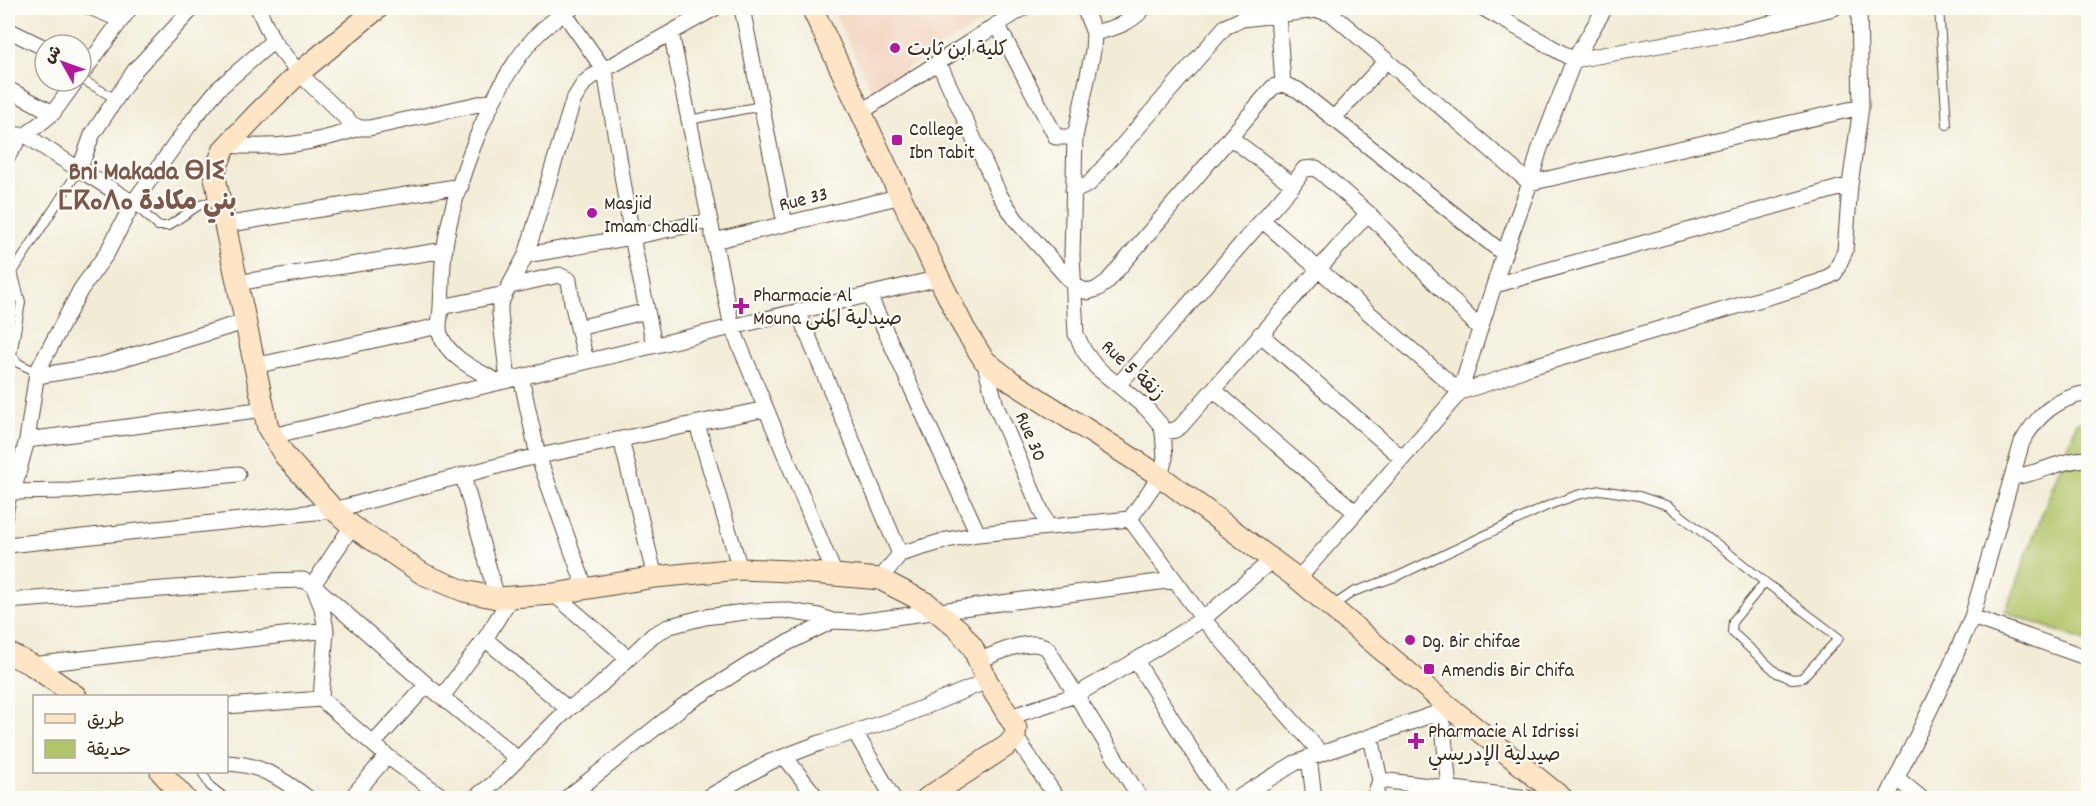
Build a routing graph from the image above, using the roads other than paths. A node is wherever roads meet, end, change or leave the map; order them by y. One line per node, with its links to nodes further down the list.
1 (93, 8): 17 (street)
2 (193, 8): 35 (street)
3 (258, 8): 23 (street)
4 (378, 8): 30 (street)
5 (715, 8): 21 (street)
6 (742, 8): 37 (street)
7 (812, 8): 39 (street)
8 (1023, 8): 19 (street)
9 (1084, 8): 22 (street)
10 (1144, 8): 22 (street)
11 (1483, 8): 27 (street)
12 (1605, 8): 27 (street)
13 (1834, 8): 27 (street)
14 (1858, 8): 38 (street)
15 (1939, 8): 43 (lane)
16 (568, 10): 29 (street); 36 (street)
17 (125, 14): 25 (street)
18 (1278, 15): 26 (street); 32 (street); 56 (street)
19 (997, 24): 28 (street); 47 (street)
20 (8, 30): 24 (street)
21 (671, 33): 29 (street); 42 (street)
22 (1094, 33): 47 (street, Rue 5 زنقة)
23 (273, 41): 30 (street); 59 (street)
24 (33, 42)
25 (93, 57)
26 (1386, 60): 41 (street); 52 (street)
27 (1574, 60): 52 (street)
28 (938, 61): 39 (street); 76 (street)
29 (604, 71): 65 (street); 69 (street)
30 (299, 73): 44 (street); 49 (street)
31 (93, 81): 35 (lane)
32 (1283, 84): 41 (street); 48 (street)
33 (8, 89): 40 (street)
34 (67, 93): 40 (street)
35 (116, 99): 51 (street)
36 (492, 101): 44 (street); 55 (street)
37 (761, 106): 42 (lane); 63 (street)
38 (1861, 107): 52 (street); 54 (street)
39 (861, 112): 57 (street)
40 (53, 113): 46 (street)
41 (1333, 119): 68 (street)
42 (689, 120): 62 (street)
43 (1947, 125)
44 (360, 128): 49 (street)
45 (8, 135): 46 (street)
46 (26, 135): 50 (lane); 51 (street)
47 (1076, 136): 56 (street, Rue 5 زنقة)
48 (1231, 138): 53 (street); 76 (street)
49 (227, 145): 58 (street)
50 (8, 162)
51 (80, 168): 59 (street); 72 (lane)
52 (1530, 183): 68 (street)
53 (1293, 185): 60 (street); 61 (street)
54 (1850, 185): 75 (street); 96 (street)
55 (461, 186): 64 (street); 67 (street)
56 (1073, 190): 76 (street, Rue 5 زنقة)
57 (902, 196): 63 (street, Rue 33); 73 (street)
58 (219, 198): 59 (lane); 64 (street)
59 (133, 203): 92 (street)
60 (1368, 213): 71 (street); 86 (street)
61 (1262, 219): 71 (street); 94 (street)
62 (709, 221): 65 (street); 66 (street)
63 (785, 224): 66 (street, Rue 33)
64 (224, 225): 74 (street)
65 (632, 237): 69 (street); 80 (street)
66 (714, 241): 84 (street)
67 (445, 250): 74 (street); 79 (street)
68 (1504, 254): 75 (street)
69 (526, 255): 77 (street)
70 (8, 261): 72 (lane)
71 (1318, 268): 87 (street); 96 (street)
72 (13, 272): 92 (lane)
73 (939, 278): 78 (street); 89 (street)
74 (236, 283): 82 (street)
75 (1495, 285): 86 (street)
76 (1075, 286): 94 (street, Rue 5 زنقة)
77 (507, 290): 79 (street); 85 (street); 93 (street)
78 (869, 295): 81 (street); 119 (street)
79 (441, 307): 83 (street)
80 (647, 311): 85 (street); 88 (street)
81 (798, 312): 84 (street); 121 (street)
82 (247, 321): 91 (street); 92 (street)
83 (439, 326): 91 (street); 93 (street)
84 (732, 327): 88 (street); 99 (street)
85 (578, 328): 90 (street)
86 (1479, 329): 96 (street)
87 (1260, 334): 95 (street); 106 (street)
88 (654, 345): 90 (street)
89 (984, 360): 110 (street); 118 (street, Rue 30)
90 (586, 361): 93 (street)
91 (254, 366): 98 (street)
92 (37, 372): 104 (street)
93 (509, 380): 102 (street); 105 (street)
94 (1119, 384): 101 (street, Rue 5 زنقة)
95 (1214, 390): 101 (street); 114 (street)
96 (1460, 392): 106 (street)
97 (2088, 393): 111 (street)
98 (265, 409): 102 (street); 104 (street)
99 (766, 409): 100 (street); 124 (street)
100 (697, 424): 103 (street); 123 (street)
101 (1163, 432): 110 (street)
102 (272, 436): 113 (street)
103 (621, 439): 105 (street); 125 (street)
104 (27, 440): 112 (street)
105 (538, 456): 109 (street); 131 (street)
106 (1402, 458): 114 (street)
107 (2088, 459): 111 (street)
108 (238, 474): 112 (street)
109 (463, 476): 113 (street); 133 (street)
110 (1160, 476): 116 (street); 122 (street)
111 (2013, 477): 137 (street)
112 (10, 492): 115 (lane)
113 (334, 510): 117 (street); 120 (street)
114 (1355, 512): 127 (street)
115 (8, 517)
116 (1130, 519): 118 (street); 128 (street)
117 (352, 526): 130 (street); 133 (street)
118 (1048, 527): 119 (street)
119 (978, 534): 121 (street)
120 (8, 545)
121 (900, 554): 126 (street)
122 (1272, 560): 127 (street); 138 (street)
123 (740, 569): 124 (street); 125 (street)
124 (835, 575): 126 (street)
125 (655, 577): 131 (street)
126 (880, 579): 136 (street)
127 (1298, 579): 135 (street)
128 (1174, 580): 136 (street); 138 (street)
129 (1765, 582): 129 (lane); 135 (lane)
130 (313, 585): 134 (street); 140 (street); 149 (street)
131 (586, 590): 132 (street)
132 (554, 594): 133 (street); 143 (street)
133 (504, 598): 141 (street)
134 (8, 601)
135 (1331, 607): 156 (street)
136 (939, 612): 139 (street); 145 (street)
137 (1972, 617): 144 (street); 168 (street)
138 (1203, 619): 146 (street); 161 (street)
139 (832, 621): 143 (street); 179 (street)
140 (326, 630): 147 (street); 153 (street)
141 (485, 639): 152 (street); 155 (street)
142 (8, 653): 147 (street)
143 (628, 658): 155 (street)
144 (2088, 658)
145 (978, 661): 148 (street); 151 (street)
146 (1136, 661): 151 (street); 186 (street)
147 (32, 665): 150 (street)
148 (987, 681): 157 (street); 158 (street)
149 (427, 685): 152 (street); 160 (street)
150 (75, 695)
151 (1076, 695): 157 (street); 185 (street)
152 (442, 697): 164 (street)
153 (321, 699): 154 (street); 160 (street)
154 (228, 706)
155 (568, 710): 164 (street)
156 (1443, 710): 159 (street); 171 (street); 191 (street)
157 (1012, 727): 183 (street); 184 (street)
158 (855, 732): 163 (street); 182 (street)
159 (1371, 737): 161 (street); 169 (street)
160 (373, 744): 162 (street)
161 (1315, 755): 187 (street); 188 (street)
162 (387, 756): 176 (street); 177 (street)
163 (785, 757): 170 (street); 181 (street)
164 (518, 759): 178 (street)
165 (228, 763): 175 (street)
166 (163, 773): 173 (street)
167 (203, 773): 174 (lane)
168 (1897, 778): 192 (street); 193 (street)
169 (1380, 780): 171 (street); 189 (street)
170 (733, 792): 180 (street)
171 (1448, 794): 172 (street)
172 (1494, 797): 190 (street)
173 (185, 798)
174 (225, 798)
175 (308, 798)
176 (351, 798)
177 (444, 798)
178 (474, 798)
179 (567, 798)
180 (707, 798)
181 (817, 798)
182 (894, 798)
183 (927, 798)
184 (1057, 798)
185 (1140, 798)
186 (1221, 798)
187 (1238, 798)
188 (1314, 798)
189 (1374, 798)
190 (1528, 798)
191 (1562, 798)
192 (1887, 798)
193 (1921, 798)

